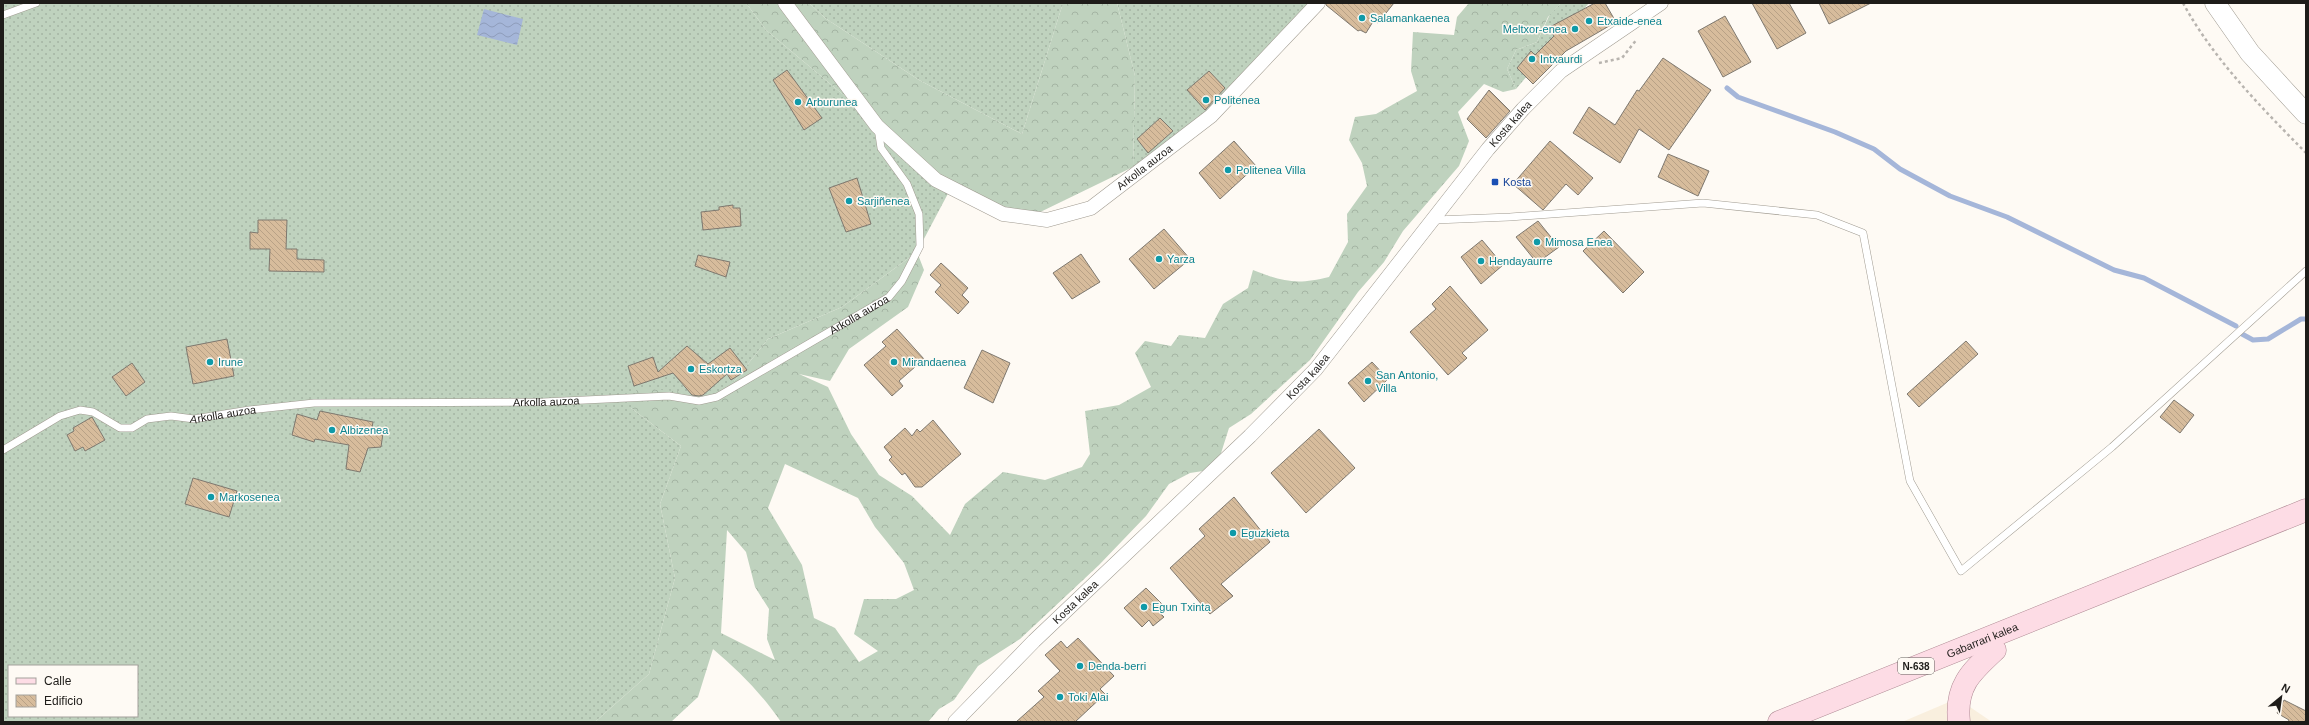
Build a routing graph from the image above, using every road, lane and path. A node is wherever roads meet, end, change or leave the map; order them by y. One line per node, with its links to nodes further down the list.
1 (36, 3): 9 (lane)
2 (784, 3): 13 (street, Arkolla auzoa)
3 (1318, 3): 13 (street, Arkolla auzoa)
4 (1649, 3): 10 (street)
5 (1661, 3): 10 (street, Kosta kalea)
6 (2183, 3): 14 (path)
7 (2215, 3): 12 (main road)
8 (2226, 3): 11 (main road)
9 (3, 15)
10 (1640, 16): 15 (street, Kosta kalea)
11 (2306, 102)
12 (2306, 114)
13 (877, 126): 17 (lane, Arkolla auzoa)
14 (2306, 153)
15 (1432, 220): 16 (lane); 21 (street, Kosta kalea)
16 (2306, 271)
17 (3, 450)
18 (2306, 510): 19 (main road, Gabarrari kalea / N-638)
19 (2120, 586): 20 (main road, Gabarrari kalea / N-638); 22 (main road, Gabarrari kalea / N-638)
20 (1995, 650): 23 (main road, Gabarrari kalea / N-638); 24 (main road)
21 (955, 722)
22 (1779, 722)
23 (1819, 722)
24 (1959, 722)

